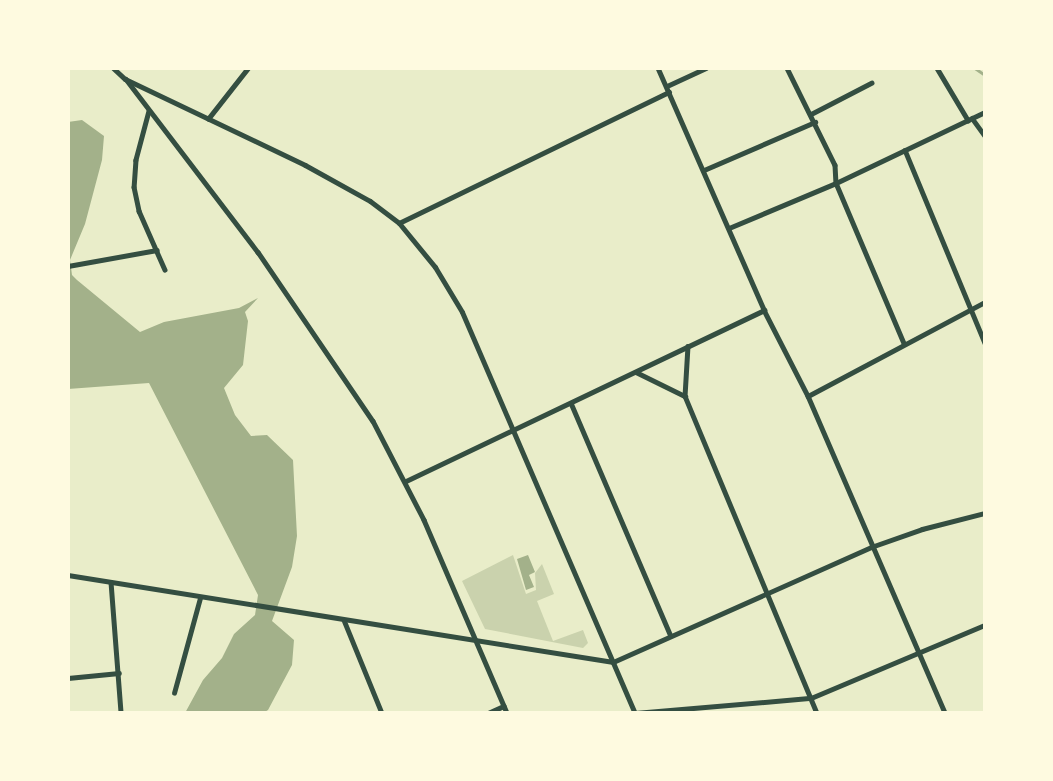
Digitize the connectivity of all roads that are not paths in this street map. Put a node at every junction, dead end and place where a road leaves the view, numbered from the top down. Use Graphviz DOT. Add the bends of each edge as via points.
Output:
graph roads {
  1 [pos="113,68"];
  2 [pos="248,68"];
  3 [pos="658,68"];
  4 [pos="706,68"];
  5 [pos="787,68"];
  6 [pos="937,68"];
  7 [pos="125,79"];
  8 [pos="871,83"];
  9 [pos="667,86"];
  10 [pos="669,92"];
  11 [pos="150,110"];
  12 [pos="985,112"];
  13 [pos="811,114"];
  14 [pos="970,119"];
  15 [pos="208,120"];
  16 [pos="815,122"];
  17 [pos="985,136"];
  18 [pos="905,150"];
  19 [pos="704,170"];
  20 [pos="836,183"];
  21 [pos="398,223"];
  22 [pos="729,228"];
  23 [pos="157,250"];
  24 [pos="71,265"];
  25 [pos="165,270"];
  26 [pos="985,302"];
  27 [pos="971,308"];
  28 [pos="764,310"];
  29 [pos="904,343"];
  30 [pos="985,343"];
  31 [pos="688,346"];
  32 [pos="635,371"];
  33 [pos="685,396"];
  34 [pos="808,396"];
  35 [pos="571,403"];
  36 [pos="511,430"];
  37 [pos="406,481"];
  38 [pos="984,512"];
  39 [pos="985,521"];
  40 [pos="871,547"];
  41 [pos="68,575"];
  42 [pos="111,582"];
  43 [pos="766,592"];
  44 [pos="200,598"];
  45 [pos="344,620"];
  46 [pos="985,625"];
  47 [pos="670,634"];
  48 [pos="479,643"];
  49 [pos="920,655"];
  50 [pos="613,662"];
  51 [pos="119,673"];
  52 [pos="68,678"];
  53 [pos="174,693"];
  54 [pos="811,698"];
  55 [pos="504,706"];
  56 [pos="121,713"];
  57 [pos="383,713"];
  58 [pos="488,713"];
  59 [pos="508,713"];
  60 [pos="635,713"];
  61 [pos="817,713"];
  62 [pos="945,713"];
  1 -- 7 [label="main road"];
  2 -- 15 [label="street"];
  3 -- 9 [label="street"];
  4 -- 9 [label="street"];
  5 -- 13 [label="street"];
  6 -- 14 [label="street"];
  7 -- 11 [label="street"];
  7 -- 15 [label="main road"];
  8 -- 13 [label="street"];
  9 -- 10 [label="street"];
  10 -- 19 [label="street"];
  10 -- 21 [label="street"];
  11 -- 23 [label="street" via="138,149 134,187 139,211"];
  11 -- 37 [label="street" via="336,364"];
  12 -- 14 [label="street"];
  13 -- 16 [label="street"];
  14 -- 17 [label="street"];
  14 -- 18 [label="street"];
  15 -- 21 [label="main road" via="343,186"];
  16 -- 19 [label="street"];
  16 -- 20 [label="street" via="835,165"];
  18 -- 20 [label="street"];
  18 -- 27 [label="street"];
  19 -- 22 [label="street"];
  20 -- 22 [label="street"];
  20 -- 29 [label="street"];
  21 -- 36 [label="main road" via="449,288"];
  22 -- 28 [label="street"];
  23 -- 24 [label="street"];
  23 -- 25 [label="street"];
  26 -- 27 [label="street"];
  27 -- 29 [label="street"];
  27 -- 30 [label="street"];
  28 -- 31 [label="street"];
  28 -- 34 [label="street"];
  29 -- 34 [label="street"];
  31 -- 32 [label="street"];
  31 -- 33 [label="street"];
  32 -- 33 [label="street"];
  32 -- 35 [label="street"];
  33 -- 43 [label="street"];
  34 -- 40 [label="street"];
  35 -- 36 [label="street"];
  35 -- 47 [label="street"];
  36 -- 37 [label="street"];
  36 -- 50 [label="main road"];
  37 -- 48 [label="street"];
  38 -- 39 [label="street"];
  38 -- 40 [label="main road"];
  40 -- 43 [label="main road"];
  40 -- 49 [label="street"];
  41 -- 42 [label="street"];
  42 -- 44 [label="street"];
  42 -- 51 [label="street"];
  43 -- 47 [label="main road"];
  43 -- 54 [label="street"];
  44 -- 45 [label="street"];
  44 -- 53 [label="street"];
  45 -- 48 [label="street"];
  45 -- 57 [label="street"];
  46 -- 49 [label="street"];
  47 -- 50 [label="main road"];
  48 -- 50 [label="street"];
  48 -- 55 [label="street"];
  49 -- 54 [label="street"];
  49 -- 62 [label="street"];
  50 -- 60 [label="main road"];
  51 -- 52 [label="street"];
  51 -- 56 [label="street"];
  54 -- 60 [label="street"];
  54 -- 61 [label="street"];
  55 -- 58 [label="street"];
  55 -- 59 [label="street"];
}
